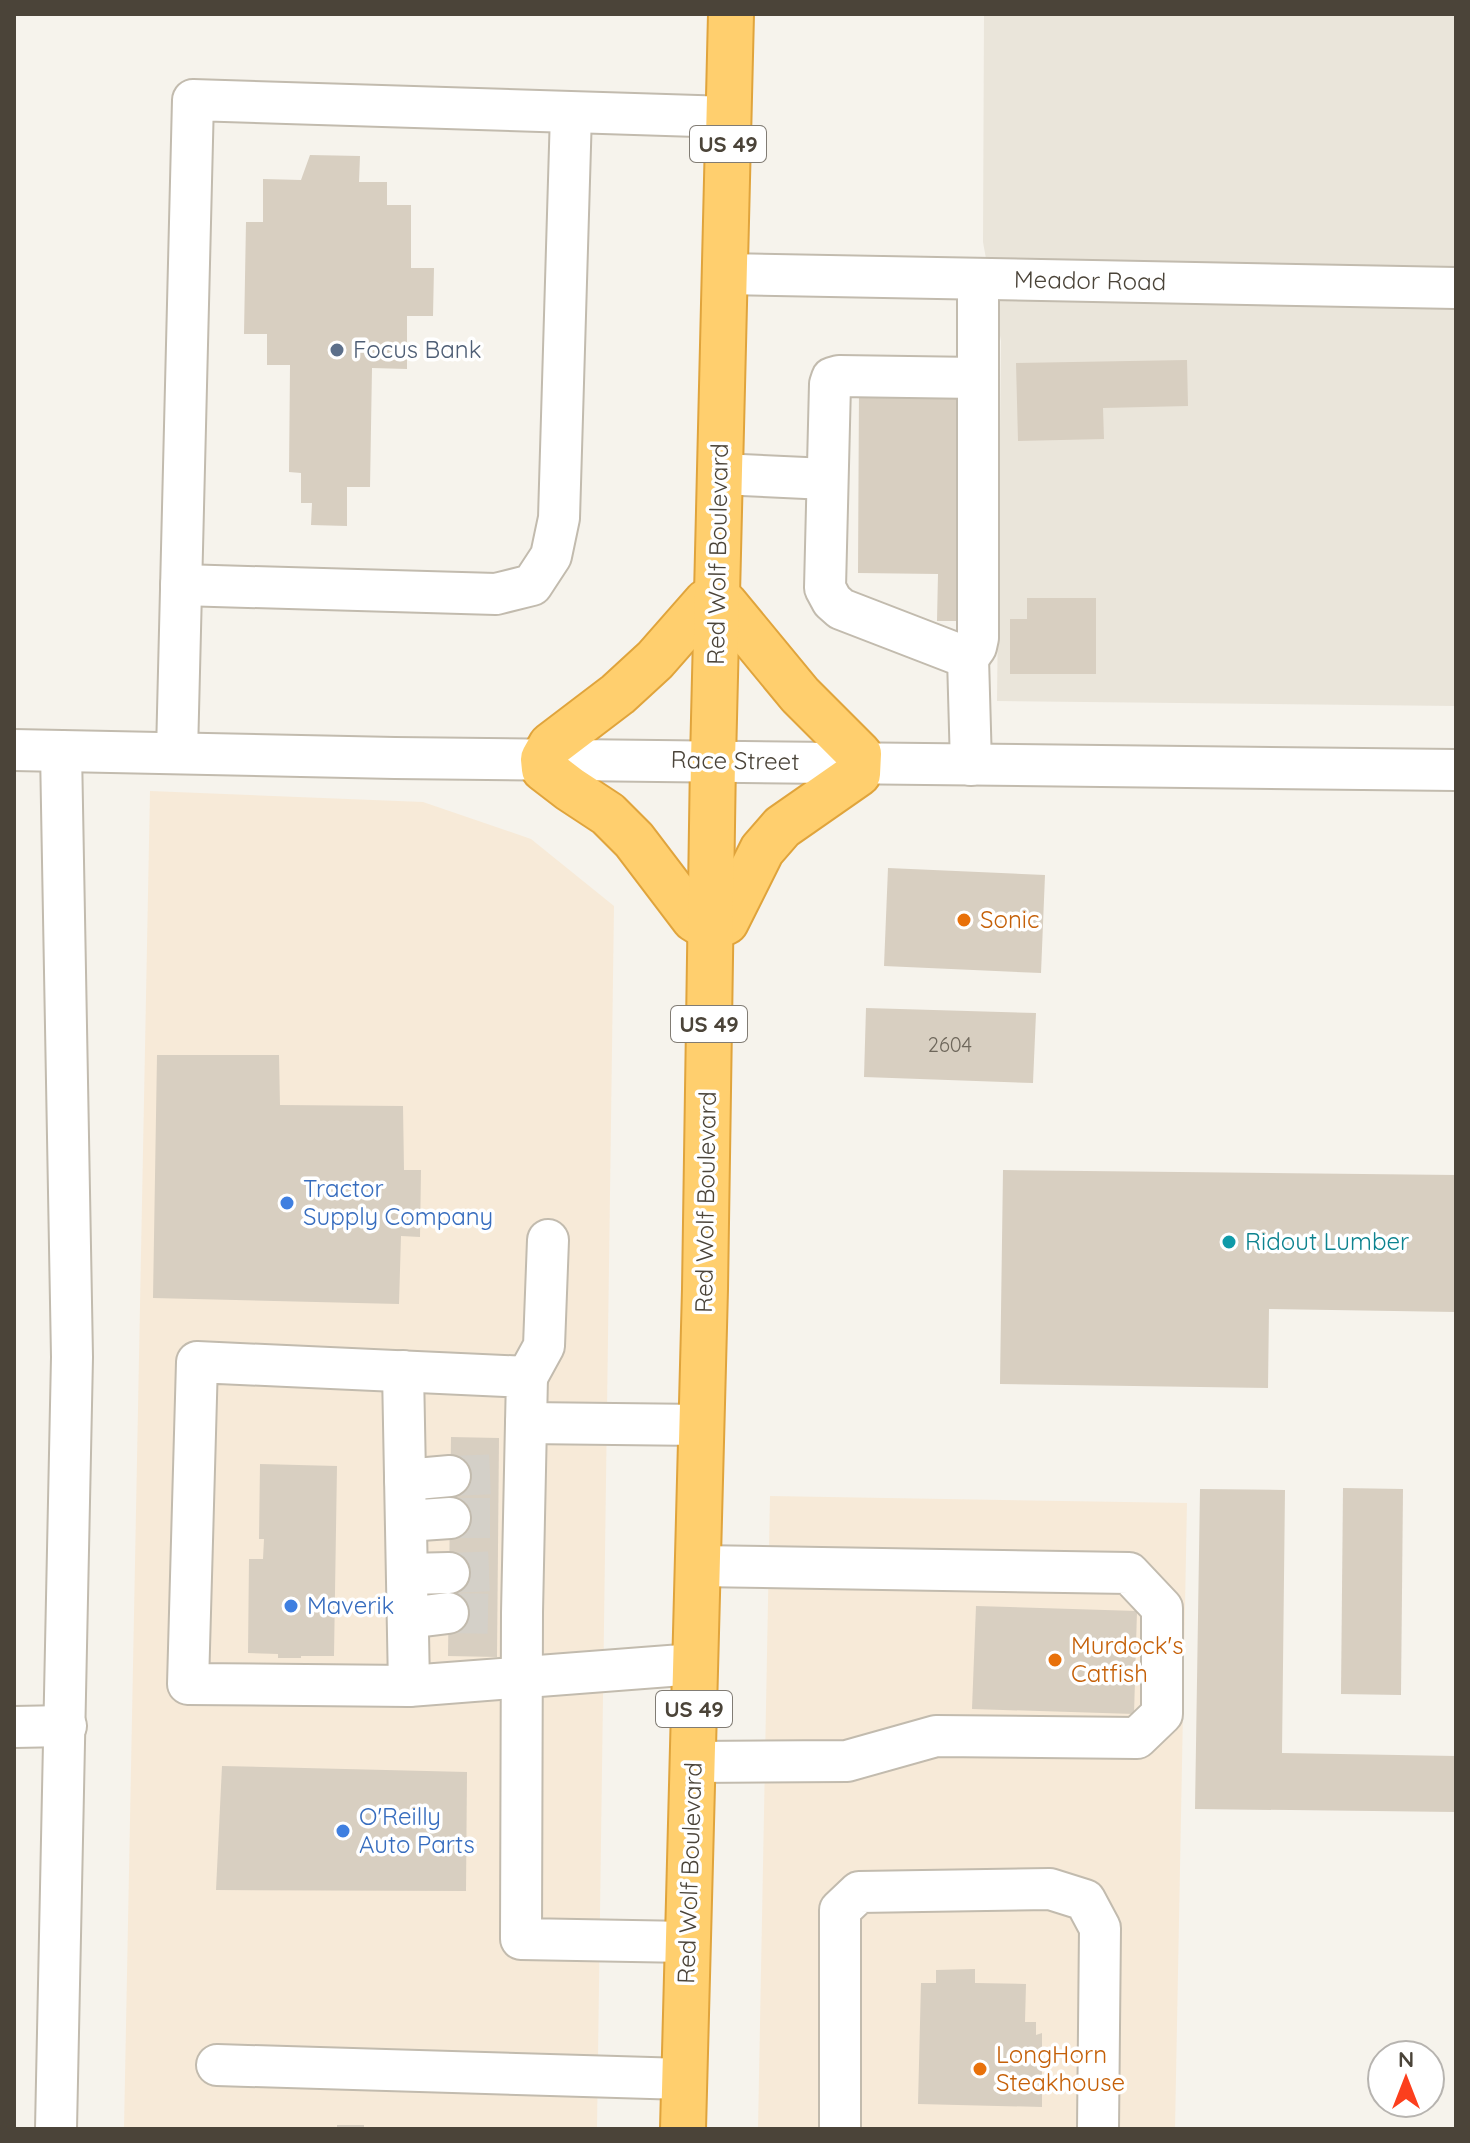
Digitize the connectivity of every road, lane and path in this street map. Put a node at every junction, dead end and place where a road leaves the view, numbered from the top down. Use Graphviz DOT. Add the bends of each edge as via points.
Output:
graph roads {
  1 [pos="731,14"];
  2 [pos="571,113"];
  3 [pos="729,117"];
  4 [pos="725,274"];
  5 [pos="978,279"];
  6 [pos="1456,288"];
  7 [pos="978,378"];
  8 [pos="720,474"];
  9 [pos="827,479"];
  10 [pos="181,585"];
  11 [pos="717,600"];
  12 [pos="968,658"];
  13 [pos="14,750"];
  14 [pos="61,751"];
  15 [pos="177,753"];
  16 [pos="543,759"];
  17 [pos="713,760"];
  18 [pos="860,763"];
  19 [pos="971,765"];
  20 [pos="1456,770"];
  21 [pos="710,929"];
  22 [pos="548,1240"];
  23 [pos="403,1371"];
  24 [pos="527,1377"];
  25 [pos="526,1423"];
  26 [pos="702,1425"];
  27 [pos="450,1476"];
  28 [pos="405,1480"];
  29 [pos="450,1518"];
  30 [pos="406,1521"];
  31 [pos="698,1566"];
  32 [pos="449,1573"];
  33 [pos="407,1574"];
  34 [pos="448,1613"];
  35 [pos="408,1618"];
  36 [pos="695,1664"];
  37 [pos="522,1679"];
  38 [pos="409,1686"];
  39 [pos="66,1726"];
  40 [pos="14,1727"];
  41 [pos="693,1762"];
  42 [pos="688,1942"];
  43 [pos="217,2065"];
  44 [pos="684,2079"];
  45 [pos="56,2129"];
  46 [pos="683,2129"];
  47 [pos="840,2129"];
  48 [pos="1098,2129"];
  1 -- 3 [label="highway, US 49"];
  2 -- 3 [label="street"];
  2 -- 10 [label="street" via="559,518 551,556 532,585 496,594"];
  2 -- 10 [label="street" via="193,100"];
  3 -- 4 [label="highway, US 49"];
  4 -- 5 [label="street, Meador Road"];
  4 -- 8 [label="highway, Red Wolf Boulevard / US 49"];
  5 -- 6 [label="street, Meador Road"];
  5 -- 7 [label="street"];
  7 -- 9 [label="street" via="832,378"];
  7 -- 12 [label="street" via="978,638"];
  8 -- 9 [label="street"];
  8 -- 11 [label="highway, Red Wolf Boulevard / US 49"];
  9 -- 12 [label="street" via="825,588 832,601"];
  10 -- 15 [label="street"];
  11 -- 16 [label="highway" via="706,602 655,660 551,745"];
  11 -- 17 [label="highway, Red Wolf Boulevard / US 49"];
  11 -- 18 [label="highway" via="859,754"];
  12 -- 19 [label="street"];
  13 -- 14 [label="street, Race Street"];
  14 -- 15 [label="street, Race Street"];
  14 -- 39 [label="street" via="72,1357"];
  15 -- 16 [label="street, Race Street"];
  16 -- 17 [label="street, Race Street"];
  16 -- 21 [label="highway" via="544,769 625,831 694,919"];
  17 -- 18 [label="street, Race Street"];
  17 -- 21 [label="highway, Red Wolf Boulevard / US 49"];
  18 -- 19 [label="street, Race Street"];
  18 -- 21 [label="highway" via="858,774 782,827 762,850 726,922"];
  19 -- 20 [label="street, Race Street"];
  21 -- 26 [label="highway, Red Wolf Boulevard / US 49"];
  22 -- 24 [label="street" via="544,1346"];
  23 -- 24 [label="street"];
  23 -- 28 [label="street"];
  23 -- 38 [label="street" via="197,1362 188,1684"];
  24 -- 25 [label="street"];
  25 -- 26 [label="street"];
  25 -- 37 [label="street" via="512,1475 510,1571 510,1614"];
  26 -- 31 [label="highway, Red Wolf Boulevard / US 49"];
  27 -- 28 [label="street"];
  28 -- 30 [label="street"];
  29 -- 30 [label="street"];
  30 -- 33 [label="street"];
  31 -- 36 [label="highway, Red Wolf Boulevard / US 49"];
  31 -- 41 [label="street" via="1129,1573 1162,1608 1162,1714 1137,1738 936,1736 847,1761"];
  32 -- 33 [label="street"];
  33 -- 35 [label="street"];
  34 -- 35 [label="street"];
  35 -- 38 [label="street"];
  36 -- 37 [label="street"];
  36 -- 41 [label="highway, Red Wolf Boulevard / US 49"];
  37 -- 38 [label="street"];
  37 -- 42 [label="street" via="521,1939"];
  39 -- 40 [label="street"];
  39 -- 45 [label="street"];
  41 -- 42 [label="highway, Red Wolf Boulevard / US 49"];
  42 -- 44 [label="highway, Red Wolf Boulevard / US 49"];
  43 -- 44 [label="street"];
  44 -- 46 [label="highway, Red Wolf Boulevard / US 49"];
  47 -- 48 [label="street" via="840,1910 859,1892 1050,1889 1085,1900 1100,1928"];
}
